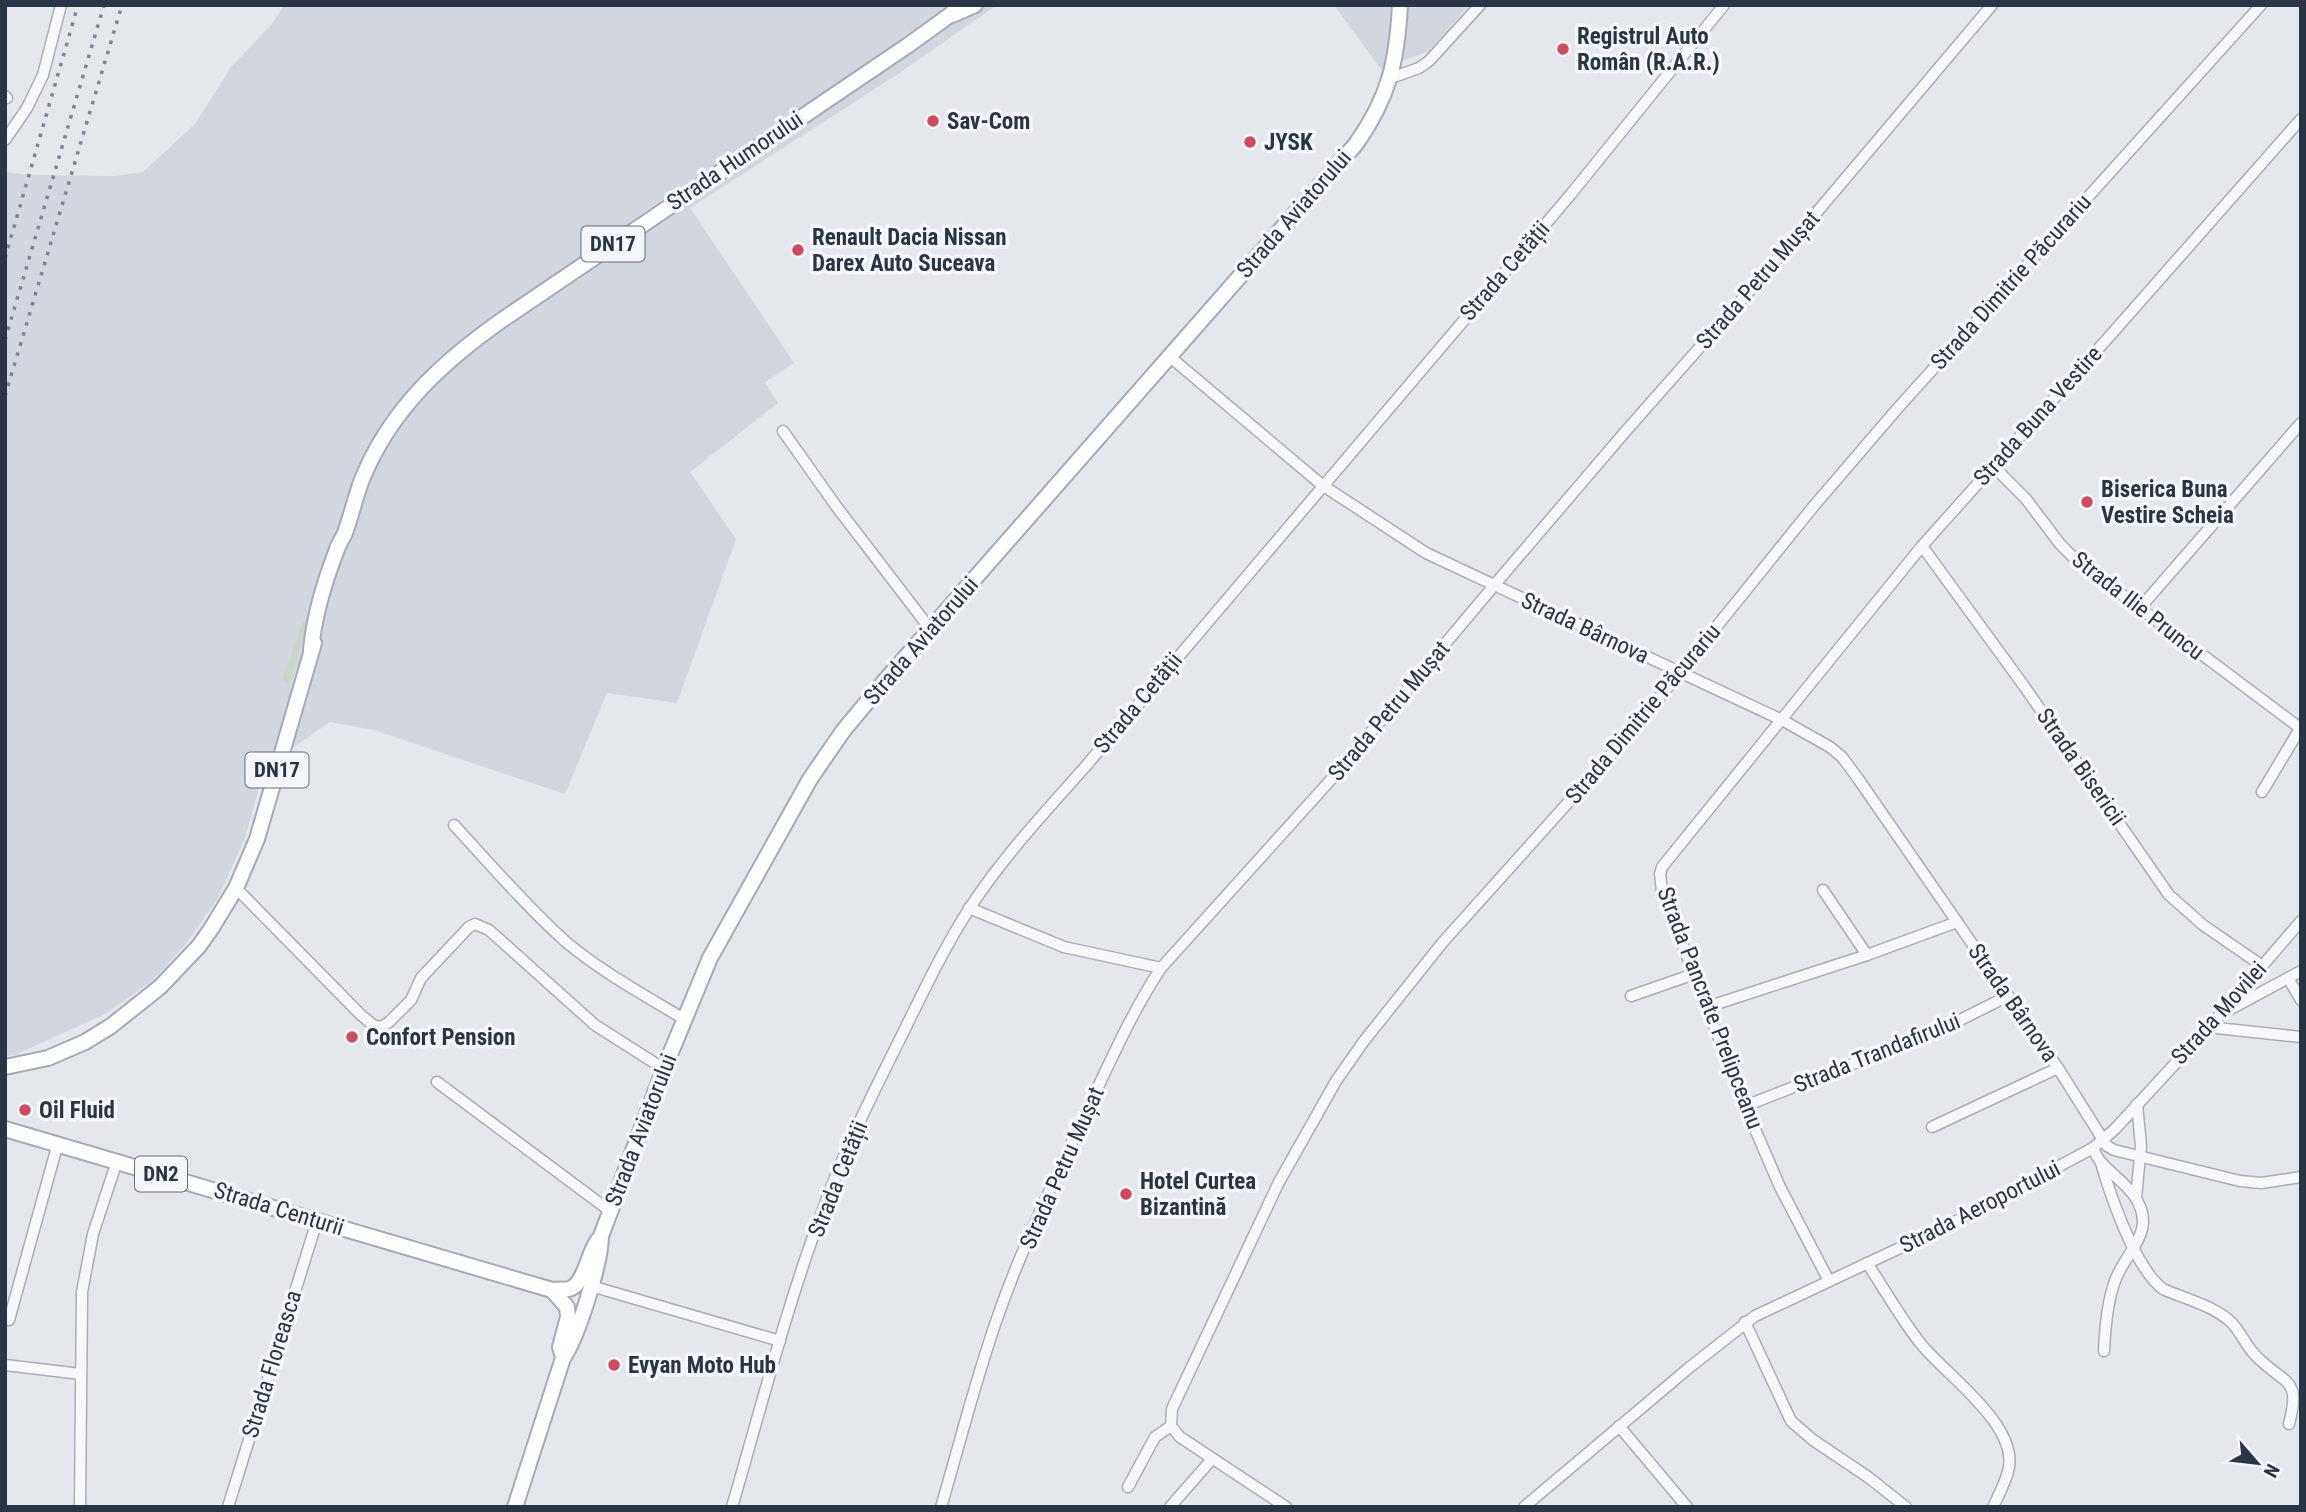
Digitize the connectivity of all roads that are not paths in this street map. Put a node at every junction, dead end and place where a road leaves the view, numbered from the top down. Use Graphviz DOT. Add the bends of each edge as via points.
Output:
graph roads {
  1 [pos="61,5"];
  2 [pos="975,5"];
  3 [pos="1400,5"];
  4 [pos="1480,5"];
  5 [pos="1724,5"];
  6 [pos="1992,5"];
  7 [pos="2261,5"];
  8 [pos="955,10"];
  9 [pos="1391,78"];
  10 [pos="2301,119"];
  11 [pos="5,140"];
  12 [pos="1169,356"];
  13 [pos="2301,423"];
  14 [pos="783,431"];
  15 [pos="1993,466"];
  16 [pos="1322,485"];
  17 [pos="1922,546"];
  18 [pos="1493,586"];
  19 [pos="2139,609"];
  20 [pos="931,630"];
  21 [pos="1680,672"];
  22 [pos="1782,720"];
  23 [pos="2300,727"];
  24 [pos="2262,792"];
  25 [pos="454,825"];
  26 [pos="236,888"];
  27 [pos="1823,890"];
  28 [pos="970,908"];
  29 [pos="2301,921"];
  30 [pos="1957,922"];
  31 [pos="1867,956"];
  32 [pos="2261,965"];
  33 [pos="1161,968"];
  34 [pos="2301,971"];
  35 [pos="1694,974"];
  36 [pos="2288,978"];
  37 [pos="1631,996"];
  38 [pos="2008,996"];
  39 [pos="2301,1000"];
  40 [pos="1707,1007"];
  41 [pos="2219,1016"];
  42 [pos="684,1019"];
  43 [pos="2207,1027"];
  44 [pos="2301,1037"];
  45 [pos="5,1067"];
  46 [pos="2058,1068"];
  47 [pos="664,1069"];
  48 [pos="437,1082"];
  49 [pos="2137,1104"];
  50 [pos="1745,1106"];
  51 [pos="1932,1127"];
  52 [pos="5,1129"];
  53 [pos="2102,1141"];
  54 [pos="58,1143"];
  55 [pos="2092,1148"];
  56 [pos="2141,1156"];
  57 [pos="117,1161"];
  58 [pos="2101,1163"];
  59 [pos="2301,1177"];
  60 [pos="2136,1198"];
  61 [pos="610,1211"];
  62 [pos="317,1221"];
  63 [pos="601,1236"];
  64 [pos="2135,1248"];
  65 [pos="1867,1264"];
  66 [pos="1829,1281"];
  67 [pos="591,1286"];
  68 [pos="552,1290"];
  69 [pos="9,1320"];
  70 [pos="1745,1322"];
  71 [pos="780,1341"];
  72 [pos="2104,1351"];
  73 [pos="563,1358"];
  74 [pos="5,1364"];
  75 [pos="81,1374"];
  76 [pos="2289,1424"];
  77 [pos="1171,1426"];
  78 [pos="1619,1426"];
  79 [pos="1212,1459"];
  80 [pos="1128,1487"];
  81 [pos="80,1507"];
  82 [pos="228,1507"];
  83 [pos="515,1507"];
  84 [pos="732,1507"];
  85 [pos="941,1507"];
  86 [pos="1170,1507"];
  87 [pos="1286,1507"];
  88 [pos="1524,1507"];
  89 [pos="1687,1507"];
  90 [pos="1906,1507"];
  91 [pos="1993,1507"];
  1 -- 11 [label="street" via="43,75"];
  2 -- 8 [label="main road, Strada Humorului / DN17"];
  3 -- 9 [label="main road, Strada Aviatorului"];
  4 -- 9 [label="street" via="1429,61"];
  5 -- 16 [label="street, Strada Cetății" via="1571,194"];
  6 -- 18 [label="street, Strada Petru Mușat"];
  7 -- 21 [label="street, Strada Dimitrie Păcurariu" via="1897,409"];
  8 -- 26 [label="main road, Strada Humorului / DN17" via="502,320 455,355 413,396 383,437 336,551 257,839"];
  9 -- 12 [label="main road, Strada Aviatorului" via="1356,144"];
  10 -- 15 [label="street, Strada Buna Vestire"];
  12 -- 16 [label="street, Strada Bârnova"];
  12 -- 20 [label="main road, Strada Aviatorului"];
  13 -- 19 [label="street"];
  14 -- 20 [label="street"];
  15 -- 17 [label="street, Strada Buna Vestire"];
  15 -- 19 [label="street, Strada Ilie Pruncu" via="2068,553"];
  16 -- 18 [label="street, Strada Bârnova" via="1426,554"];
  16 -- 28 [label="street, Strada Cetății" via="1012,849"];
  17 -- 22 [label="street, Strada Buna Vestire"];
  17 -- 32 [label="street, Strada Bisericii" via="2169,895"];
  18 -- 21 [label="street, Strada Bârnova"];
  18 -- 33 [label="street, Strada Petru Mușat" via="1336,774"];
  19 -- 23 [label="street, Strada Ilie Pruncu"];
  20 -- 42 [label="main road, Strada Aviatorului" via="850,723 810,779 710,958"];
  21 -- 22 [label="street, Strada Bârnova"];
  21 -- 77 [label="street, Strada Dimitrie Păcurariu" via="1443,943 1336,1081 1257,1227 1172,1409"];
  22 -- 30 [label="street, Strada Bârnova" via="1842,757"];
  22 -- 35 [label="street, Strada Pancrate Prelipceanu" via="1662,867 1662,891"];
  23 -- 24 [label="street, Strada Ilie Pruncu"];
  25 -- 42 [label="street" via="566,942"];
  26 -- 45 [label="main road, Strada Humorului / DN17" via="199,946 128,1012"];
  26 -- 47 [label="street" via="373,1025 388,1023 411,1000 421,978 475,924 489,930 595,1025"];
  27 -- 31 [label="street"];
  28 -- 33 [label="street" via="1064,947"];
  28 -- 71 [label="street, Strada Cetății" via="933,972 850,1143"];
  29 -- 32 [label="street, Strada Movilei"];
  30 -- 31 [label="street"];
  30 -- 38 [label="street, Strada Bârnova"];
  31 -- 40 [label="street"];
  32 -- 41 [label="street, Strada Movilei"];
  33 -- 85 [label="street, Strada Petru Mușat" via="1111,1059 1012,1279"];
  34 -- 36 [label="street"];
  35 -- 37 [label="street"];
  35 -- 40 [label="street, Strada Pancrate Prelipceanu"];
  36 -- 39 [label="street"];
  36 -- 41 [label="street"];
  38 -- 46 [label="street, Strada Bârnova"];
  38 -- 50 [label="street, Strada Trandafirului" via="1940,1030"];
  40 -- 50 [label="street, Strada Pancrate Prelipceanu"];
  41 -- 43 [label="street, Strada Movilei"];
  42 -- 47 [label="main road, Strada Aviatorului"];
  43 -- 44 [label="street"];
  43 -- 49 [label="street, Strada Movilei"];
  46 -- 51 [label="street"];
  46 -- 53 [label="street, Strada Bârnova"];
  47 -- 61 [label="main road, Strada Aviatorului"];
  48 -- 61 [label="street"];
  49 -- 53 [label="street, Strada Aeroportului"];
  49 -- 56 [label="street"];
  50 -- 66 [label="street, Strada Pancrate Prelipceanu"];
  52 -- 54 [label="main road, Strada Centurii / DN2"];
  53 -- 55 [label="street, Strada Aeroportului"];
  53 -- 56 [label="street" via="2114,1150"];
  54 -- 57 [label="main road, Strada Centurii / DN2"];
  54 -- 69 [label="street"];
  55 -- 58 [label="street"];
  55 -- 65 [label="street, Strada Aeroportului"];
  56 -- 59 [label="street" via="2240,1181"];
  56 -- 60 [label="street"];
  57 -- 62 [label="main road, Strada Centurii / DN2"];
  57 -- 75 [label="street" via="84,1276"];
  58 -- 60 [label="street"];
  58 -- 64 [label="street"];
  60 -- 64 [label="street" via="2142,1217"];
  61 -- 63 [label="main road, Strada Aviatorului"];
  62 -- 68 [label="main road, Strada Centurii / DN2"];
  62 -- 82 [label="street, Strada Floreasca"];
  63 -- 67 [label="main road, Strada Aviatorului"];
  63 -- 68 [label="main road" via="578,1283 567,1290"];
  64 -- 72 [label="street" via="2114,1283"];
  64 -- 76 [label="street" via="2155,1283 2231,1322 2259,1359 2286,1379 2294,1397"];
  65 -- 66 [label="street, Strada Aeroportului"];
  65 -- 91 [label="street" via="1919,1343 1980,1402 2006,1443 2009,1469"];
  66 -- 70 [label="street, Strada Aeroportului"];
  67 -- 71 [label="street"];
  67 -- 73 [label="main road, Strada Aviatorului"];
  68 -- 73 [label="main road" via="567,1307 560,1347"];
  70 -- 78 [label="street, Strada Aeroportului"];
  70 -- 90 [label="street" via="1791,1421"];
  71 -- 84 [label="street, Strada Cetății"];
  73 -- 83 [label="main road"];
  74 -- 75 [label="street"];
  75 -- 81 [label="street"];
  77 -- 79 [label="street"];
  77 -- 80 [label="street" via="1154,1437"];
  78 -- 88 [label="street, Strada Aeroportului"];
  78 -- 89 [label="street"];
  79 -- 86 [label="street"];
  79 -- 87 [label="street"];
}
